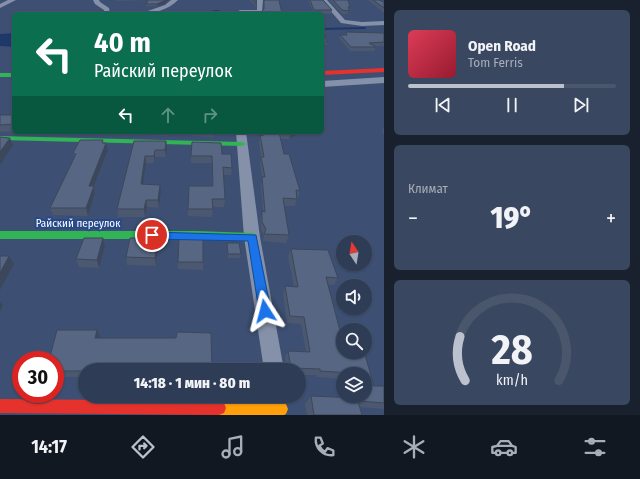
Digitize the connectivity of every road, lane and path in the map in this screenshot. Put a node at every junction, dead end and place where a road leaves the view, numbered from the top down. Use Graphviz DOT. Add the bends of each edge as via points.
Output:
graph roads {
  1 [pos="13,0"];
  2 [pos="96,0"];
  3 [pos="175,0"];
  4 [pos="260,0"];
  5 [pos="324,0"];
  6 [pos="0,6"];
  7 [pos="107,12"];
  8 [pos="148,12"];
  9 [pos="240,12"];
  10 [pos="384,23"];
  11 [pos="384,70"];
  12 [pos="324,72"];
  13 [pos="0,75"];
  14 [pos="12,75"];
  15 [pos="384,80"];
  16 [pos="324,84"];
  17 [pos="0,138"];
  18 [pos="242,138"];
  19 [pos="0,235"];
  20 [pos="252,237"];
  21 [pos="273,363"];
  22 [pos="0,406"];
  23 [pos="280,407"];
  1 -- 6 [label="street"];
  2 -- 7 [label="street" via="107,9"];
  3 -- 8 [label="street" via="167,6"];
  4 -- 9 [label="street" via="260,11"];
  5 -- 10 [label="street" via="343,22"];
  11 -- 12 [label="street"];
  13 -- 14 [label="street"];
  15 -- 16 [label="street"];
  17 -- 18 [label="street"];
  18 -- 20 [label="street"];
  19 -- 20 [label="street, Райский переулок"];
  20 -- 21 [label="street"];
  22 -- 23 [label="street"];
}
